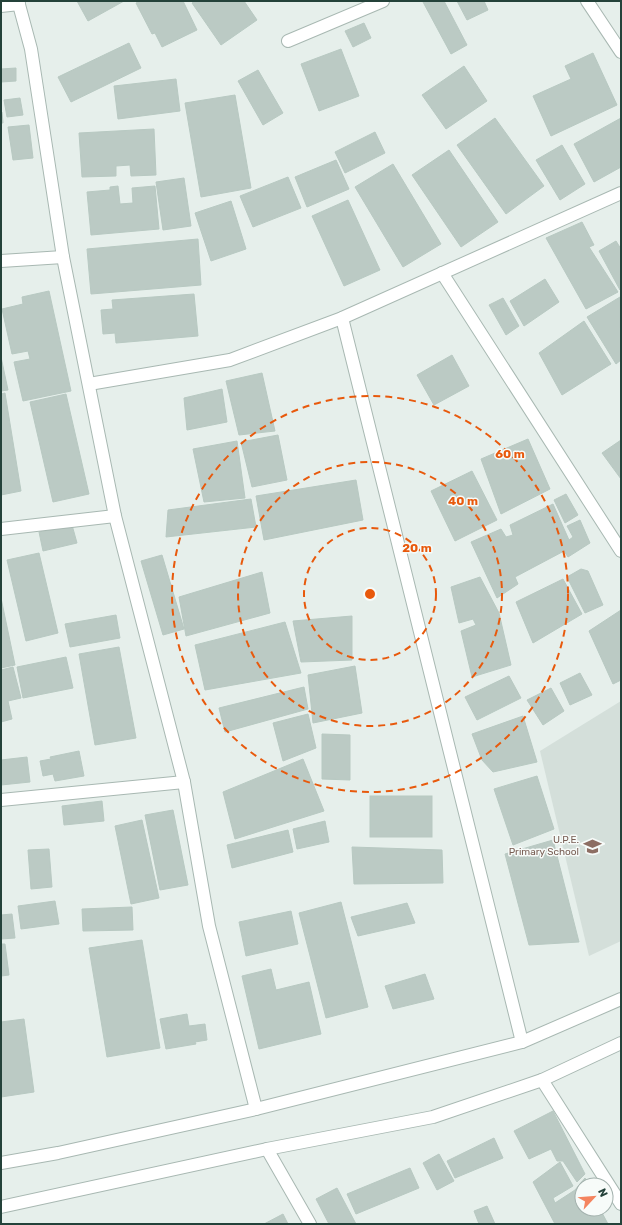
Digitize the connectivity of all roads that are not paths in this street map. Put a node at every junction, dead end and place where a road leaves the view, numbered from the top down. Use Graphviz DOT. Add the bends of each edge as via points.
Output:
graph roads {
  1 [pos="383,1"];
  2 [pos="587,1"];
  3 [pos="18,3"];
  4 [pos="1,6"];
  5 [pos="288,41"];
  6 [pos="621,52"];
  7 [pos="621,192"];
  8 [pos="63,257"];
  9 [pos="1,261"];
  10 [pos="442,273"];
  11 [pos="342,318"];
  12 [pos="89,384"];
  13 [pos="115,516"];
  14 [pos="1,529"];
  15 [pos="621,550"];
  16 [pos="184,782"];
  17 [pos="1,800"];
  18 [pos="621,999"];
  19 [pos="522,1042"];
  20 [pos="621,1044"];
  21 [pos="542,1080"];
  22 [pos="256,1108"];
  23 [pos="267,1149"];
  24 [pos="1,1163"];
  25 [pos="621,1204"];
  26 [pos="1,1207"];
  27 [pos="310,1224"];
  1 -- 5 [label="street"];
  2 -- 6 [label="street"];
  3 -- 4 [label="street"];
  3 -- 8 [label="street" via="31,49"];
  7 -- 10 [label="street"];
  8 -- 9 [label="street"];
  8 -- 12 [label="street"];
  10 -- 11 [label="street"];
  10 -- 15 [label="street"];
  11 -- 12 [label="street" via="230,360"];
  11 -- 19 [label="street"];
  12 -- 13 [label="street"];
  13 -- 14 [label="street"];
  13 -- 16 [label="street"];
  16 -- 17 [label="street"];
  16 -- 22 [label="street" via="209,926"];
  18 -- 19 [label="street"];
  19 -- 22 [label="street"];
  20 -- 21 [label="street"];
  21 -- 23 [label="street" via="433,1117"];
  21 -- 25 [label="street"];
  22 -- 24 [label="street" via="58,1153"];
  23 -- 26 [label="street"];
  23 -- 27 [label="street"];
}
